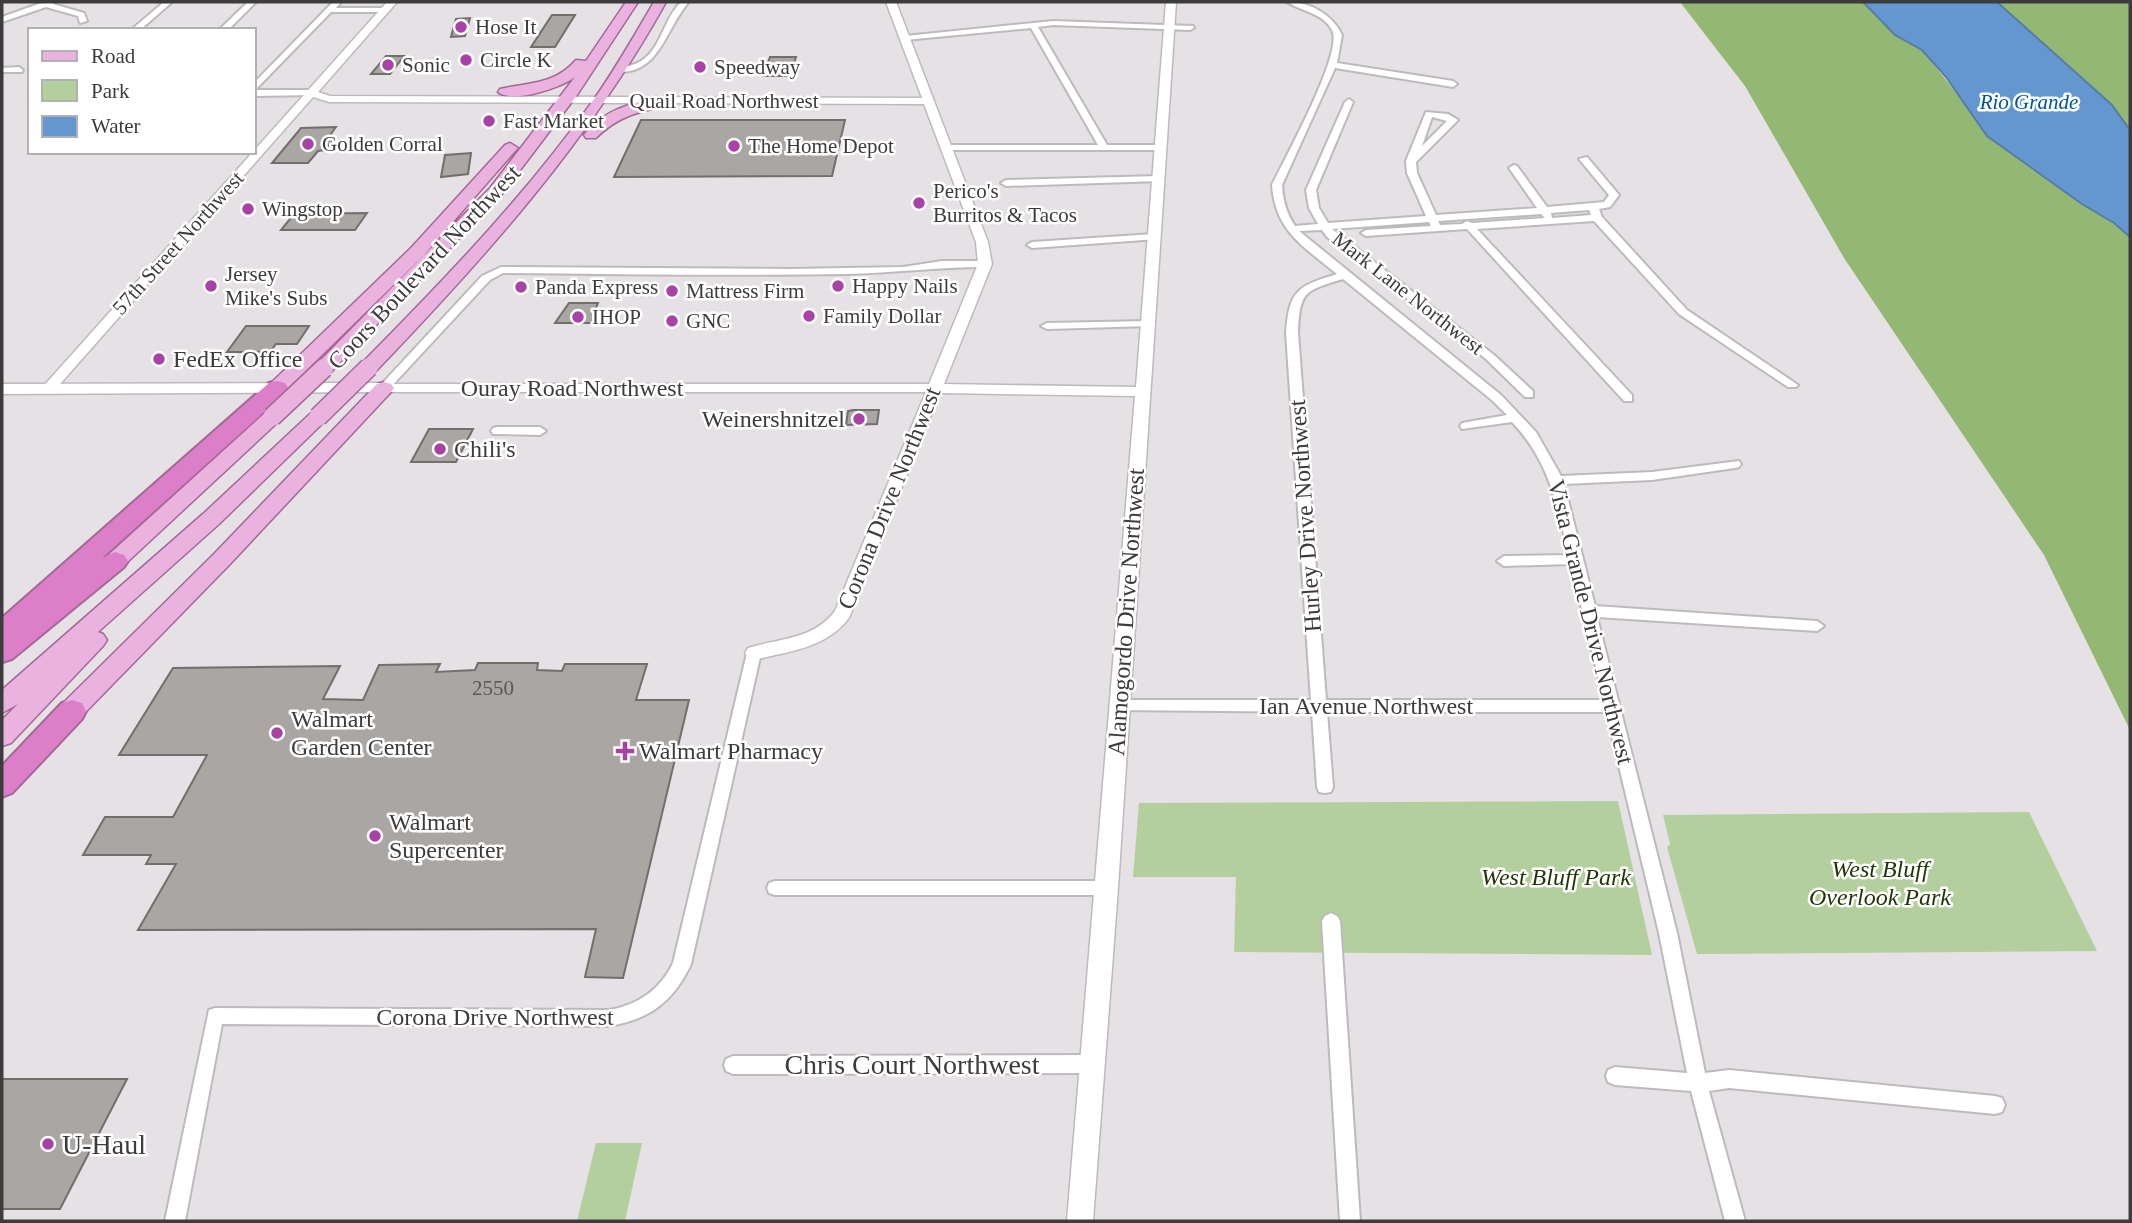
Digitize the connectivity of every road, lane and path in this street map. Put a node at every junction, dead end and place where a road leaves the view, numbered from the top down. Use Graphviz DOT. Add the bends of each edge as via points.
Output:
graph roads {
  1 [pos="168,2"];
  2 [pos="252,2"];
  3 [pos="337,2"];
  4 [pos="632,2"];
  5 [pos="660,2"];
  6 [pos="685,2"];
  7 [pos="891,2"];
  8 [pos="1171,2"];
  9 [pos="1291,2"];
  10 [pos="48,3"];
  11 [pos="388,6"];
  12 [pos="330,9"];
  13 [pos="2,20"];
  14 [pos="83,21"];
  15 [pos="1033,25"];
  16 [pos="1169,27"];
  17 [pos="137,28"];
  18 [pos="225,28"];
  19 [pos="1190,28"];
  20 [pos="607,36"];
  21 [pos="905,38"];
  22 [pos="1332,65"];
  23 [pos="2,70"];
  24 [pos="19,70"];
  25 [pos="622,70"];
  26 [pos="1453,84"];
  27 [pos="256,88"];
  28 [pos="256,90"];
  29 [pos="505,92"];
  30 [pos="312,93"];
  31 [pos="569,97"];
  32 [pos="605,97"];
  33 [pos="828,97"];
  34 [pos="927,97"];
  35 [pos="890,101"];
  36 [pos="662,102"];
  37 [pos="1349,102"];
  38 [pos="935,116"];
  39 [pos="553,118"];
  40 [pos="946,148"];
  41 [pos="1104,148"];
  42 [pos="1160,148"];
  43 [pos="1584,159"];
  44 [pos="1411,161"];
  45 [pos="1514,168"];
  46 [pos="1158,179"];
  47 [pos="1006,183"];
  48 [pos="535,188"];
  49 [pos="1545,211"];
  50 [pos="1595,213"];
  51 [pos="1459,217"];
  52 [pos="1431,219"];
  53 [pos="1552,221"];
  54 [pos="1470,227"];
  55 [pos="1437,229"];
  56 [pos="1328,230"];
  57 [pos="1294,233"];
  58 [pos="1154,237"];
  59 [pos="1032,245"];
  60 [pos="985,264"];
  61 [pos="1343,276"];
  62 [pos="1148,324"];
  63 [pos="1047,326"];
  64 [pos="1792,385"];
  65 [pos="277,388"];
  66 [pos="384,388"];
  67 [pos="933,388"];
  68 [pos="2,389"];
  69 [pos="48,389"];
  70 [pos="1142,392"];
  71 [pos="1529,394"];
  72 [pos="1628,398"];
  73 [pos="1517,416"];
  74 [pos="1466,426"];
  75 [pos="540,430"];
  76 [pos="497,431"];
  77 [pos="1735,464"];
  78 [pos="1557,480"];
  79 [pos="211,519"];
  80 [pos="1577,559"];
  81 [pos="115,561"];
  82 [pos="1504,561"];
  83 [pos="1590,611"];
  84 [pos="1817,625"];
  85 [pos="2,633"];
  86 [pos="2,652"];
  87 [pos="754,653"];
  88 [pos="2,663"];
  89 [pos="2,704"];
  90 [pos="1119,706"];
  91 [pos="1319,706"];
  92 [pos="1613,706"];
  93 [pos="72,711"];
  94 [pos="2,736"];
  95 [pos="2,774"];
  96 [pos="2,785"];
  97 [pos="1325,787"];
  98 [pos="775,888"];
  99 [pos="1107,888"];
  100 [pos="1331,921"];
  101 [pos="1091,1064"];
  102 [pos="733,1065"];
  103 [pos="1615,1076"];
  104 [pos="1698,1083"];
  105 [pos="1995,1105"];
  106 [pos="175,1221"];
  107 [pos="1080,1221"];
  108 [pos="1350,1221"];
  109 [pos="1735,1221"];
  1 -- 17 [label="street"];
  2 -- 18 [label="street"];
  3 -- 12 [label="street"];
  4 -- 20 [label="main road, Coors Boulevard Northwest"];
  5 -- 25 [label="main road, Coors Boulevard Northwest"];
  6 -- 25 [label="street" via="675,9 645,62"];
  7 -- 21 [label="street"];
  8 -- 16 [label="street, Alamogordo Drive Northwest"];
  9 -- 22 [label="street" via="1335,28 1338,47"];
  10 -- 13 [label="street"];
  10 -- 14 [label="street" via="81,15"];
  11 -- 12 [label="street"];
  11 -- 30 [label="street, 57th Street Northwest"];
  12 -- 27 [label="street"];
  15 -- 16 [label="street"];
  15 -- 21 [label="street"];
  15 -- 41 [label="street"];
  16 -- 19 [label="street"];
  16 -- 42 [label="street, Alamogordo Drive Northwest"];
  20 -- 29 [label="main road" via="564,81"];
  20 -- 31 [label="main road, Coors Boulevard Northwest"];
  21 -- 34 [label="street"];
  22 -- 26 [label="street"];
  22 -- 57 [label="street" via="1278,185 1280,209"];
  23 -- 24 [label="street"];
  25 -- 32 [label="main road, Coors Boulevard Northwest"];
  28 -- 30 [label="street, Quail Road Northwest"];
  29 -- 30 [label="street, Quail Road Northwest"];
  29 -- 31 [label="street, Quail Road Northwest"];
  30 -- 31 [label="street, Quail Road Northwest" via="329,99"];
  30 -- 69 [label="street, 57th Street Northwest"];
  31 -- 32 [label="street, Quail Road Northwest"];
  31 -- 39 [label="main road, Coors Boulevard Northwest"];
  32 -- 33 [label="street, Quail Road Northwest"];
  32 -- 36 [label="street, Quail Road Northwest"];
  32 -- 48 [label="main road, Coors Boulevard Northwest"];
  33 -- 34 [label="street, Quail Road Northwest"];
  33 -- 35 [label="street, Quail Road Northwest"];
  33 -- 36 [label="street, Quail Road Northwest"];
  34 -- 35 [label="street, Quail Road Northwest"];
  34 -- 38 [label="street"];
  35 -- 38 [label="street"];
  36 -- 48 [label="main road" via="634,106 609,117"];
  37 -- 56 [label="street, Mark Lane Northwest" via="1311,190 1310,200"];
  38 -- 40 [label="street"];
  39 -- 65 [label="main road" via="514,144 417,253"];
  39 -- 81 [label="main road, Coors Boulevard Northwest, bridge" via="496,191 324,368"];
  40 -- 41 [label="street"];
  40 -- 60 [label="street" via="982,242"];
  41 -- 42 [label="street"];
  42 -- 46 [label="street, Alamogordo Drive Northwest"];
  43 -- 50 [label="street" via="1614,194"];
  44 -- 44 [label="street" via="1429,114 1453,120"];
  44 -- 52 [label="street" via="1413,180"];
  45 -- 49 [label="street"];
  46 -- 47 [label="street"];
  46 -- 58 [label="street, Alamogordo Drive Northwest"];
  48 -- 79 [label="main road, Coors Boulevard Northwest, bridge" via="369,367"];
  49 -- 50 [label="street"];
  49 -- 51 [label="street"];
  49 -- 53 [label="street"];
  50 -- 53 [label="street"];
  50 -- 64 [label="street" via="1683,312"];
  51 -- 52 [label="street"];
  51 -- 54 [label="street"];
  52 -- 55 [label="street"];
  52 -- 56 [label="street"];
  53 -- 54 [label="street"];
  54 -- 55 [label="street"];
  54 -- 72 [label="street"];
  55 -- 56 [label="street"];
  56 -- 57 [label="street"];
  56 -- 71 [label="street, Mark Lane Northwest" via="1490,357"];
  57 -- 61 [label="street, Vista Grande Drive Northwest"];
  58 -- 59 [label="street"];
  58 -- 62 [label="street, Alamogordo Drive Northwest"];
  60 -- 66 [label="street" via="884,270 520,268 493,274"];
  60 -- 67 [label="street, Corona Drive Northwest"];
  61 -- 73 [label="street, Vista Grande Drive Northwest"];
  61 -- 91 [label="street, Hurley Drive Northwest" via="1308,288 1294,301 1293,346"];
  62 -- 63 [label="street"];
  62 -- 70 [label="street, Alamogordo Drive Northwest"];
  65 -- 66 [label="main road, Ouray Road Northwest"];
  65 -- 69 [label="main road, Ouray Road Northwest"];
  65 -- 85 [label="highway"];
  66 -- 67 [label="street, Ouray Road Northwest"];
  66 -- 93 [label="main road"];
  67 -- 70 [label="street, Ouray Road Northwest"];
  67 -- 87 [label="street, Corona Drive Northwest" via="839,621 808,642"];
  68 -- 69 [label="main road, Ouray Road Northwest"];
  70 -- 90 [label="street, Alamogordo Drive Northwest"];
  73 -- 74 [label="street"];
  73 -- 78 [label="street, Vista Grande Drive Northwest"];
  75 -- 76 [label="street"];
  77 -- 78 [label="street" via="1652,476"];
  78 -- 80 [label="street, Vista Grande Drive Northwest"];
  79 -- 89 [label="main road, Coors Boulevard Northwest"];
  79 -- 94 [label="main road"];
  80 -- 82 [label="street"];
  80 -- 83 [label="street, Vista Grande Drive Northwest"];
  81 -- 86 [label="highway"];
  81 -- 88 [label="main road, Coors Boulevard Northwest"];
  83 -- 84 [label="street"];
  83 -- 92 [label="street, Vista Grande Drive Northwest"];
  87 -- 106 [label="street, Corona Drive Northwest" via="682,964 668,989 648,1006 609,1018 215,1016"];
  90 -- 91 [label="street, Ian Avenue Northwest"];
  90 -- 99 [label="street, Alamogordo Drive Northwest"];
  91 -- 92 [label="street, Ian Avenue Northwest"];
  91 -- 97 [label="street, Hurley Drive Northwest"];
  92 -- 104 [label="street, Vista Grande Drive Northwest" via="1668,933"];
  93 -- 95 [label="main road"];
  93 -- 96 [label="highway"];
  98 -- 99 [label="street"];
  99 -- 101 [label="street, Alamogordo Drive Northwest"];
  100 -- 108 [label="street"];
  101 -- 102 [label="street, Chris Court Northwest"];
  101 -- 107 [label="street, Alamogordo Drive Northwest"];
  103 -- 104 [label="street"];
  104 -- 105 [label="street" via="1729,1079"];
  104 -- 109 [label="street, Vista Grande Drive Northwest"];
}
